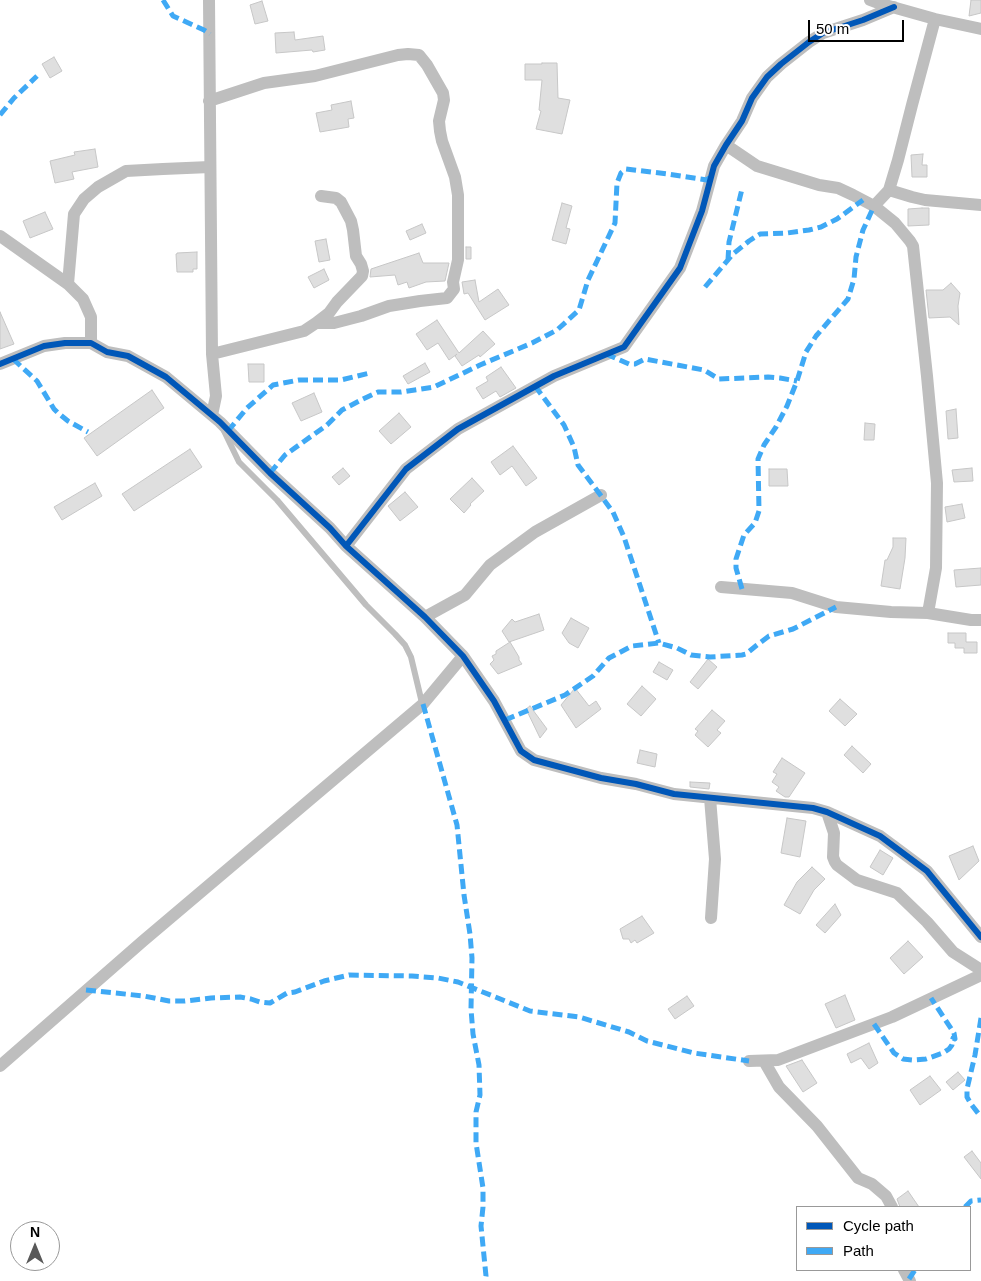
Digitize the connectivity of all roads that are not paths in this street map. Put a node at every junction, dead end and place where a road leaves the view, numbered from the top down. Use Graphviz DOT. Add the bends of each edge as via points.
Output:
graph roads {
  1 [pos="209,0"];
  2 [pos="870,0"];
  3 [pos="894,7"];
  4 [pos="935,20"];
  5 [pos="981,29"];
  6 [pos="209,101"];
  7 [pos="726,145"];
  8 [pos="210,167"];
  9 [pos="889,190"];
  10 [pos="321,196"];
  11 [pos="981,205"];
  12 [pos="874,206"];
  13 [pos="0,236"];
  14 [pos="68,284"];
  15 [pos="316,323"];
  16 [pos="91,343"];
  17 [pos="212,354"];
  18 [pos="0,364"];
  19 [pos="216,418"];
  20 [pos="601,495"];
  21 [pos="346,546"];
  22 [pos="721,587"];
  23 [pos="928,613"];
  24 [pos="425,618"];
  25 [pos="981,620"];
  26 [pos="463,656"];
  27 [pos="423,704"];
  28 [pos="710,798"];
  29 [pos="826,812"];
  30 [pos="711,918"];
  31 [pos="981,936"];
  32 [pos="981,970"];
  33 [pos="981,975"];
  34 [pos="750,1061"];
  35 [pos="764,1061"];
  36 [pos="0,1066"];
  37 [pos="891,1206"];
  1 -- 6 [label="street"];
  2 -- 3 [label="street"];
  3 -- 4 [label="street"];
  3 -- 7 [label="street" via="823,33 781,64 752,98"];
  4 -- 5 [label="street"];
  4 -- 9 [label="street"];
  6 -- 8 [label="street"];
  6 -- 15 [label="street" via="264,83 314,76 408,54 419,55 443,93 440,131 458,195 458,260 454,289 448,298 390,306 334,323"];
  7 -- 12 [label="street" via="757,166 838,188"];
  7 -- 21 [label="street" via="714,166 702,211 680,268 624,347 554,376 458,429 406,469"];
  8 -- 14 [label="street" via="126,172 98,187 74,214"];
  8 -- 17 [label="street"];
  9 -- 11 [label="street" via="925,200"];
  9 -- 12 [label="street"];
  10 -- 15 [label="street" via="341,202 353,230 356,256 363,271 329,314"];
  12 -- 23 [label="street" via="895,223 910,241 914,253 937,483 936,568"];
  13 -- 14 [label="street"];
  14 -- 16 [label="street" via="82,299 91,317"];
  15 -- 17 [label="street" via="304,331"];
  16 -- 18 [label="street" via="44,346"];
  16 -- 19 [label="street" via="107,352 128,356 166,378"];
  17 -- 19 [label="street"];
  19 -- 21 [label="street"];
  19 -- 27 [label="lane" via="238,462 277,500 366,605 405,645"];
  20 -- 24 [label="street" via="535,532 490,565 465,595"];
  21 -- 24 [label="street"];
  22 -- 23 [label="street" via="792,593 836,607"];
  23 -- 25 [label="street"];
  24 -- 26 [label="street"];
  26 -- 27 [label="street"];
  26 -- 28 [label="street" via="494,701 521,751 534,760 674,794"];
  27 -- 36 [label="street" via="136,946"];
  28 -- 29 [label="street"];
  28 -- 30 [label="street" via="715,859"];
  29 -- 31 [label="street" via="880,836 927,871"];
  29 -- 32 [label="street" via="834,833 833,857 837,865 857,880 897,893 953,952"];
  33 -- 35 [label="street" via="892,1017 778,1060"];
  34 -- 35 [label="street"];
  35 -- 37 [label="street" via="779,1087 817,1126 858,1178 872,1184 886,1196"];
}
